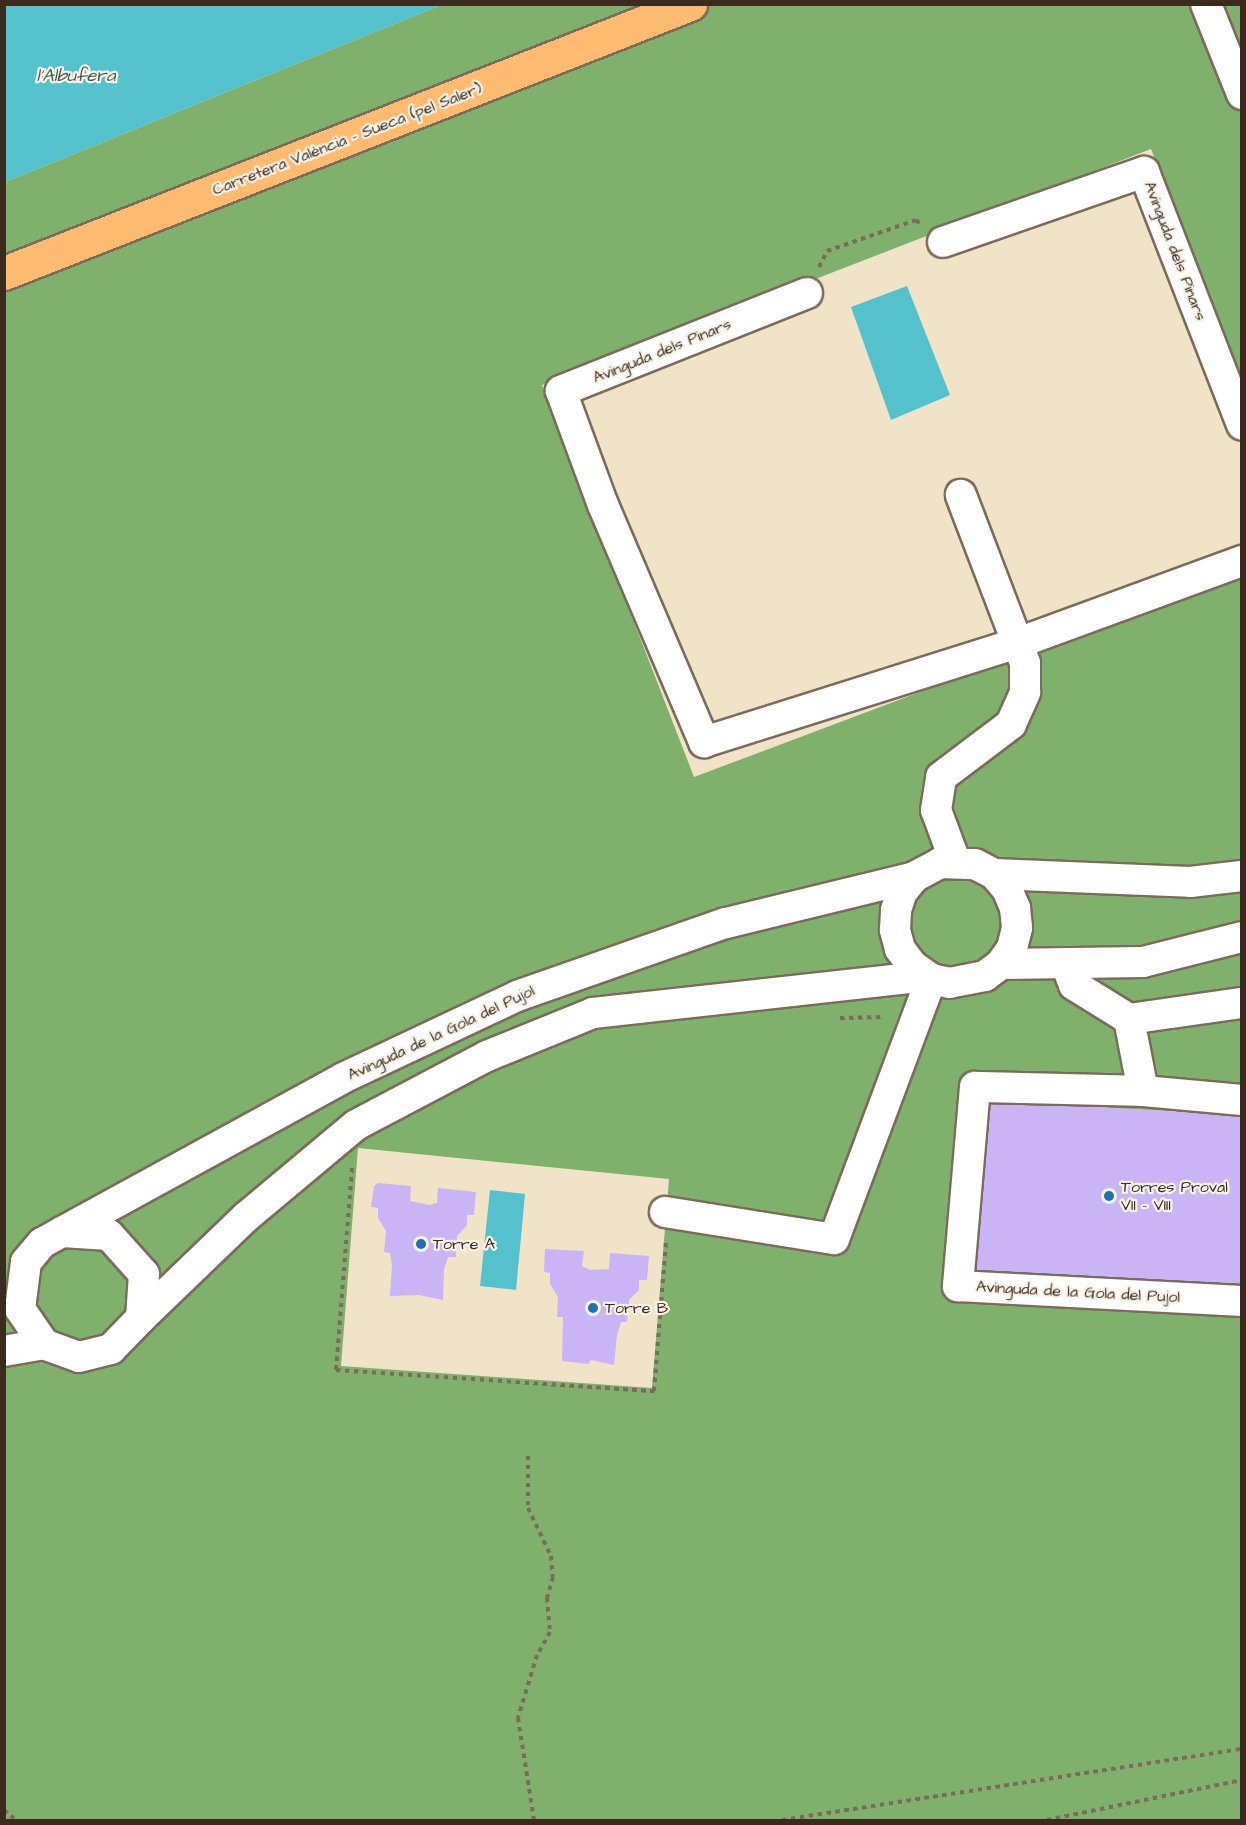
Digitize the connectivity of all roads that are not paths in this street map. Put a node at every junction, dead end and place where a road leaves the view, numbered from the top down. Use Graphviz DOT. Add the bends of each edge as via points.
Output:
graph roads {
  1 [pos="690,4"];
  2 [pos="1206,4"];
  3 [pos="1242,94"];
  4 [pos="942,243"];
  5 [pos="4,273"];
  6 [pos="807,293"];
  7 [pos="1242,425"];
  8 [pos="961,495"];
  9 [pos="1242,561"];
  10 [pos="1017,643"];
  11 [pos="955,861"];
  12 [pos="994,874"];
  13 [pos="1242,876"];
  14 [pos="914,877"];
  15 [pos="1242,937"];
  16 [pos="1000,964"];
  17 [pos="1066,964"];
  18 [pos="929,977"];
  19 [pos="1242,1003"];
  20 [pos="1129,1019"];
  21 [pos="1143,1091"];
  22 [pos="1242,1100"];
  23 [pos="666,1226"];
  24 [pos="62,1232"];
  25 [pos="26,1262"];
  26 [pos="4,1285"];
  27 [pos="1242,1301"];
  28 [pos="141,1318"];
  29 [pos="44,1344"];
  30 [pos="4,1351"];
  1 -- 5 [label="main road, Carretera València - Sueca (pel Saler)"];
  2 -- 3 [label="street"];
  4 -- 7 [label="street, Avinguda dels Pinars" via="1144,172"];
  6 -- 10 [label="street, Avinguda dels Pinars" via="561,391 603,505 704,742"];
  8 -- 10 [label="street"];
  9 -- 10 [label="street, Avinguda dels Pinars"];
  10 -- 11 [label="street" via="1025,663 1026,692 1011,724 941,777 936,810"];
  11 -- 12 [label="street" via="975,864"];
  11 -- 14 [label="street" via="926,868"];
  12 -- 13 [label="street" via="1190,882"];
  12 -- 16 [label="street" via="1007,889 1015,908 1017,928 1012,948"];
  14 -- 18 [label="street" via="902,892 895,930 900,949"];
  14 -- 24 [label="street, Avinguda de la Gola del Pujol" via="726,923 517,996 342,1078"];
  15 -- 17 [label="street" via="1143,962"];
  16 -- 17 [label="street"];
  16 -- 18 [label="street" via="968,982"];
  17 -- 20 [label="street" via="1074,985"];
  18 -- 23 [label="street" via="834,1239"];
  18 -- 28 [label="street" via="593,1013 487,1056 356,1125 246,1216"];
  19 -- 20 [label="street"];
  20 -- 21 [label="street"];
  21 -- 22 [label="street, Avinguda de la Gola del Pujol"];
  21 -- 27 [label="street, Avinguda de la Gola del Pujol" via="975,1087 958,1286"];
  24 -- 25 [label="street" via="42,1243"];
  24 -- 28 [label="street" via="109,1234 144,1274"];
  25 -- 26 [label="street"];
  25 -- 29 [label="street" via="21,1309"];
  28 -- 29 [label="street" via="111,1349 79,1356"];
  29 -- 30 [label="street"];
}
